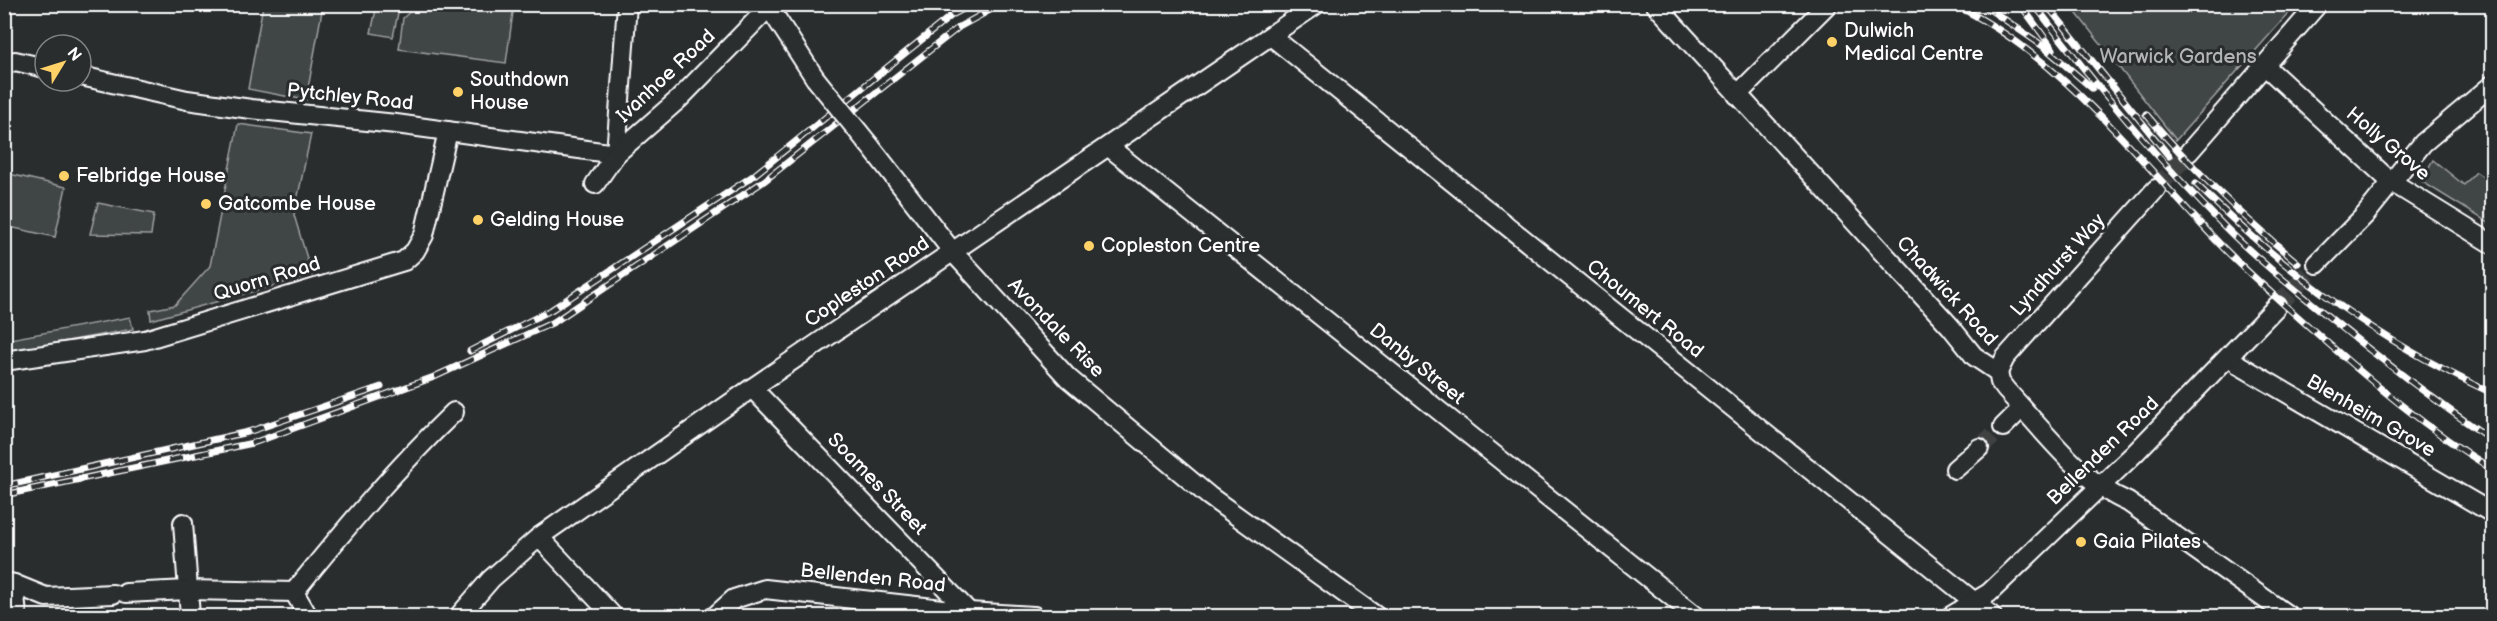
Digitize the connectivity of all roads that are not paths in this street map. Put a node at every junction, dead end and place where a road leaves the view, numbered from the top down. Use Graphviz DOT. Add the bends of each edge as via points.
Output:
graph roads {
  1 [pos="627,4"];
  2 [pos="1317,4"];
  3 [pos="1655,4"];
  4 [pos="1828,4"];
  5 [pos="2318,4"];
  6 [pos="771,6"];
  7 [pos="1270,36"];
  8 [pos="10,63"];
  9 [pos="2264,64"];
  10 [pos="33,66"];
  11 [pos="93,79"];
  12 [pos="2493,85"];
  13 [pos="1737,95"];
  14 [pos="448,131"];
  15 [pos="1109,147"];
  16 [pos="2189,152"];
  17 [pos="616,154"];
  18 [pos="2390,181"];
  19 [pos="595,184"];
  20 [pos="2156,189"];
  21 [pos="2493,244"];
  22 [pos="952,251"];
  23 [pos="2317,264"];
  24 [pos="2277,306"];
  25 [pos="2230,356"];
  26 [pos="4,361"];
  27 [pos="1998,372"];
  28 [pos="752,388"];
  29 [pos="2022,408"];
  30 [pos="454,412"];
  31 [pos="2003,427"];
  32 [pos="1979,448"];
  33 [pos="1955,469"];
  34 [pos="2099,486"];
  35 [pos="2493,513"];
  36 [pos="183,523"];
  37 [pos="539,537"];
  38 [pos="9,582"];
  39 [pos="188,590"];
  40 [pos="294,592"];
  41 [pos="1974,604"];
  42 [pos="969,612"];
  43 [pos="601,613"];
  44 [pos="16,616"];
  45 [pos="190,616"];
  46 [pos="308,616"];
  47 [pos="459,616"];
  48 [pos="715,616"];
  49 [pos="1034,616"];
  50 [pos="1376,616"];
  51 [pos="1696,616"];
  52 [pos="1951,616"];
  53 [pos="1992,616"];
  54 [pos="2289,616"];
  1 -- 17 [label="street"];
  2 -- 7 [label="street, Copleston Road"];
  3 -- 13 [label="street, Chadwick Road"];
  4 -- 13 [label="street"];
  5 -- 9 [label="street"];
  6 -- 17 [label="street, Ivanhoe Road" via="679,99"];
  6 -- 22 [label="street, Avondale Rise, bridge" via="815,78"];
  7 -- 15 [label="street, Copleston Road"];
  7 -- 41 [label="street, Choumert Road"];
  8 -- 10 [label="street"];
  9 -- 16 [label="street"];
  9 -- 18 [label="street, Holly Grove"];
  11 -- 14 [label="street, Pytchley Road" via="187,100"];
  12 -- 18 [label="street" via="2423,142 2402,172"];
  13 -- 27 [label="street, Chadwick Road" via="1974,356"];
  14 -- 17 [label="street, Pytchley Road"];
  14 -- 26 [label="street, Quorn Road" via="424,235 404,261 144,340"];
  15 -- 22 [label="street, Copleston Road"];
  15 -- 51 [label="street, Danby Street"];
  17 -- 19 [label="street, Ivanhoe Road"];
  18 -- 21 [label="street, Holly Grove"];
  18 -- 23 [label="street" via="2366,214"];
  20 -- 27 [label="street, Lyndhurst Way" via="2005,358"];
  22 -- 28 [label="street, Copleston Road"];
  22 -- 50 [label="street, Avondale Rise" via="1068,378 1209,496"];
  24 -- 25 [label="street, Bellenden Road"];
  25 -- 34 [label="street, Bellenden Road"];
  25 -- 35 [label="street, Blenheim Grove"];
  27 -- 29 [label="street, Chadwick Road" via="2000,382"];
  28 -- 37 [label="street, Copleston Road"];
  28 -- 42 [label="street, Soames Street"];
  29 -- 31 [label="street"];
  29 -- 34 [label="street, Chadwick Road"];
  30 -- 40 [label="street" via="412,452"];
  32 -- 33 [label="street"];
  34 -- 41 [label="street, Bellenden Road"];
  34 -- 54 [label="street, Chadwick Road" via="2128,502"];
  36 -- 39 [label="street"];
  37 -- 43 [label="street"];
  37 -- 47 [label="street, Copleston Road" via="491,579"];
  38 -- 39 [label="street" via="45,597"];
  38 -- 44 [label="street"];
  39 -- 40 [label="street"];
  39 -- 45 [label="street"];
  40 -- 46 [label="street"];
  41 -- 52 [label="street, Bellenden Road"];
  41 -- 53 [label="street, Choumert Road"];
  42 -- 48 [label="street, Bellenden Road" via="765,589 734,599"];
  42 -- 49 [label="street, Bellenden Road"];
}
